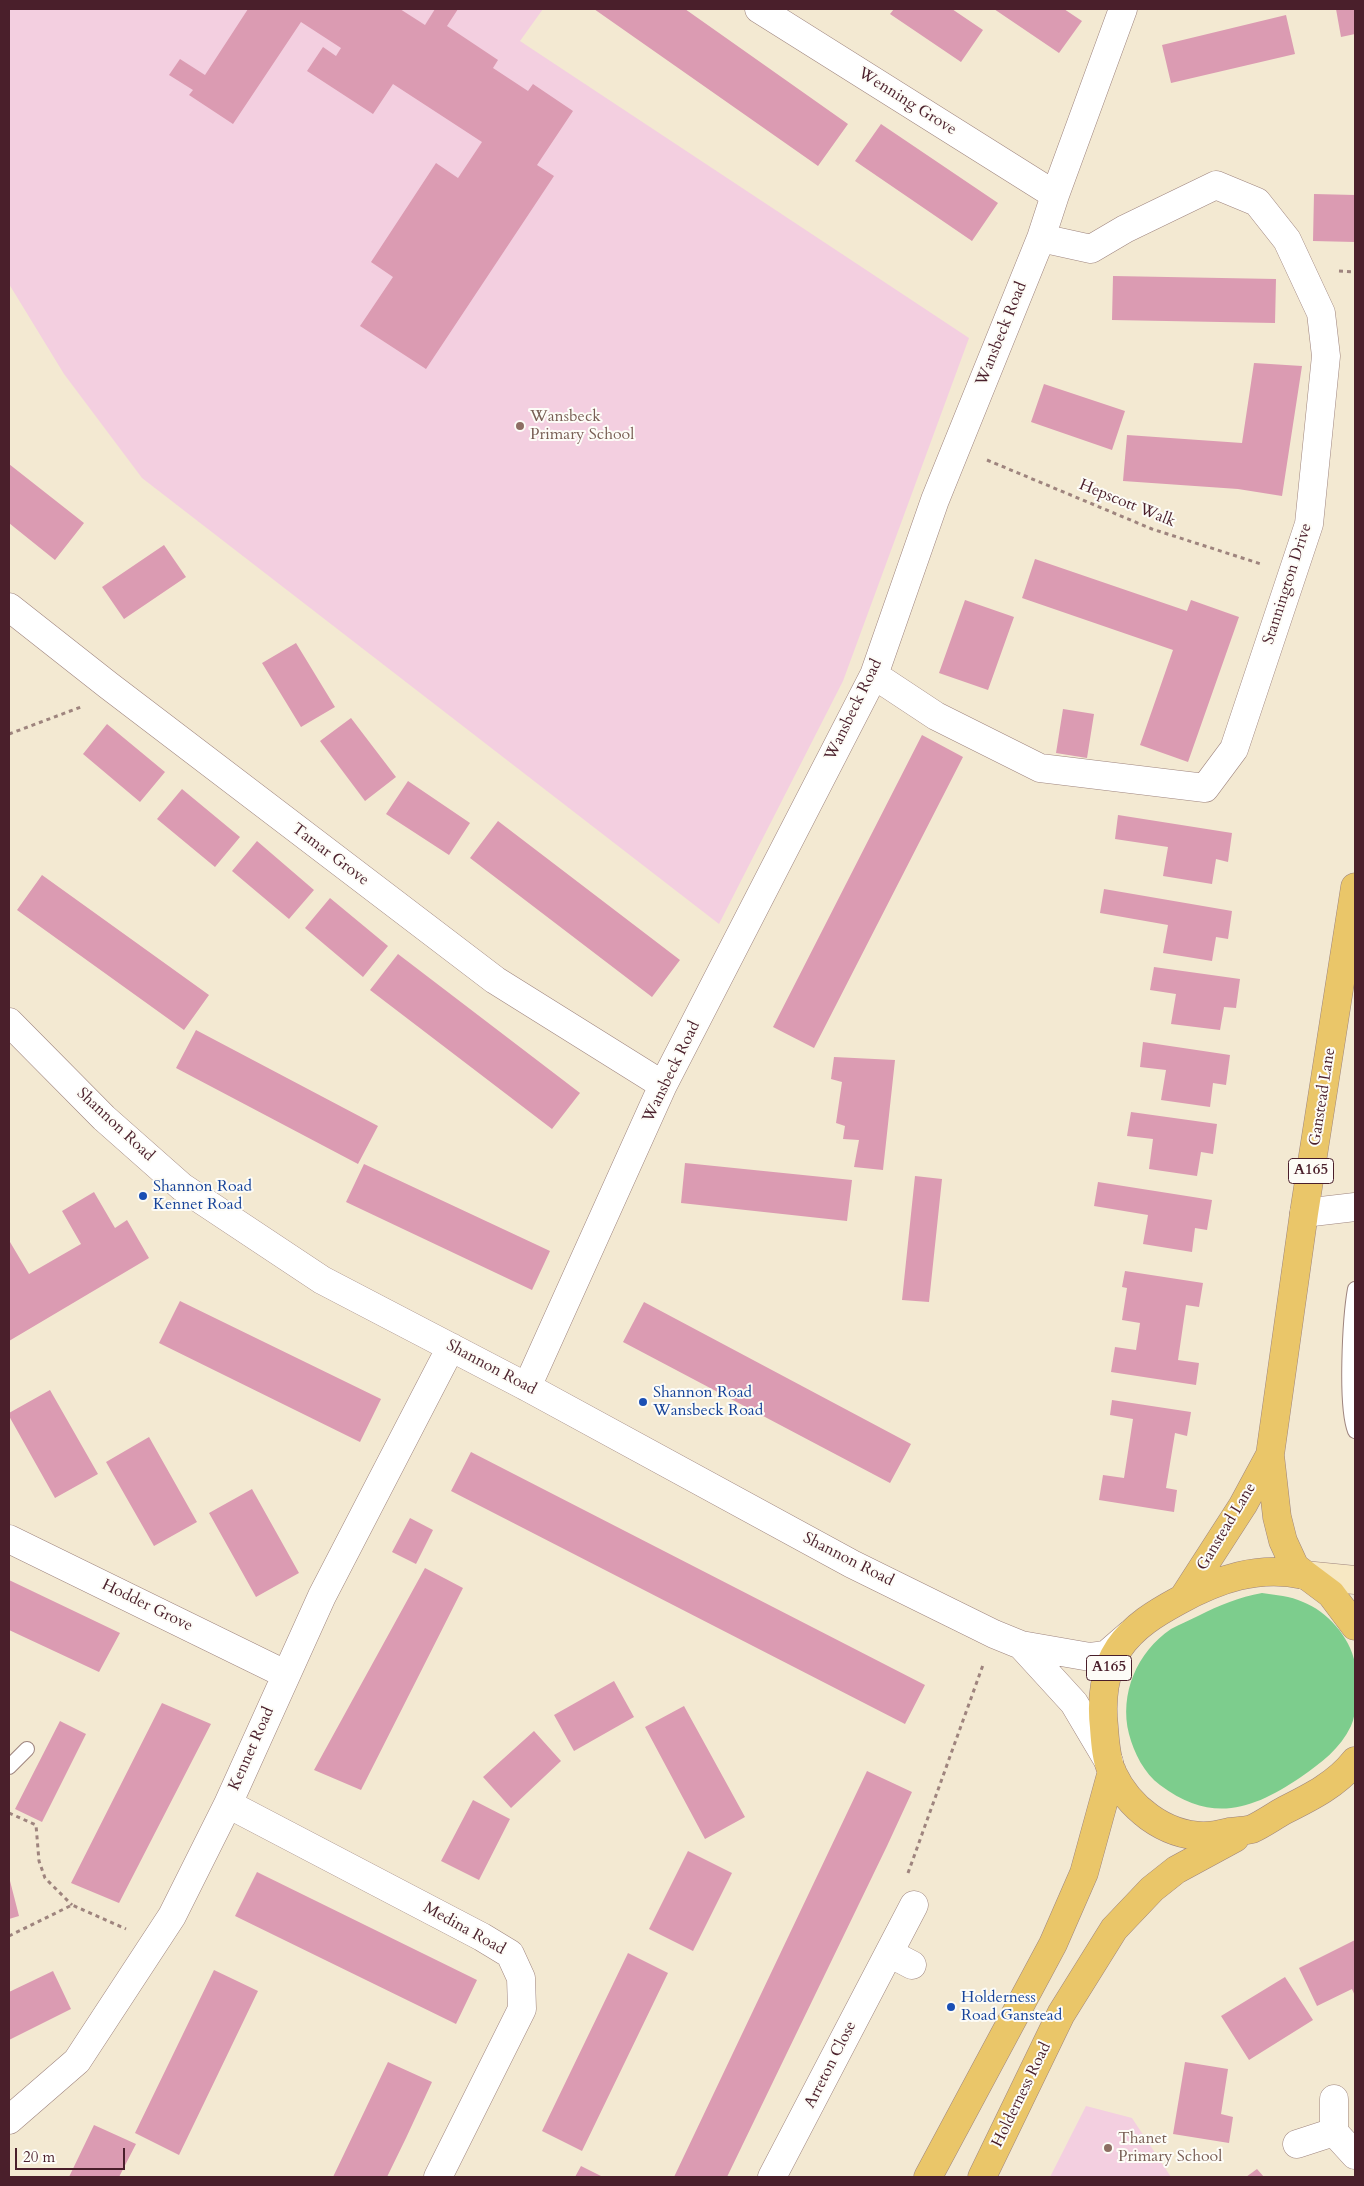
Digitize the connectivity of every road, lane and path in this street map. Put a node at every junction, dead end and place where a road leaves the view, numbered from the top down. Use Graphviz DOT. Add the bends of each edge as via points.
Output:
graph roads {
  1 [pos="759,9"];
  2 [pos="1123,9"];
  3 [pos="1055,194"];
  4 [pos="1042,238"];
  5 [pos="956,447"];
  6 [pos="1292,574"];
  7 [pos="9,607"];
  8 [pos="874,675"];
  9 [pos="118,693"];
  10 [pos="9,734"];
  11 [pos="1355,887"];
  12 [pos="9,1022"];
  13 [pos="664,1084"];
  14 [pos="1355,1207"];
  15 [pos="1304,1212"];
  16 [pos="1355,1288"];
  17 [pos="450,1347"];
  18 [pos="527,1387"];
  19 [pos="1355,1431"];
  20 [pos="1270,1455"];
  21 [pos="9,1539"];
  22 [pos="1304,1574"];
  23 [pos="1355,1580"];
  24 [pos="1183,1598"];
  25 [pos="1355,1626"];
  26 [pos="1134,1631"];
  27 [pos="994,1634"];
  28 [pos="1021,1645"];
  29 [pos="285,1674"];
  30 [pos="27,1750"];
  31 [pos="1355,1761"];
  32 [pos="1110,1766"];
  33 [pos="9,1767"];
  34 [pos="228,1804"];
  35 [pos="9,1813"];
  36 [pos="1251,1829"];
  37 [pos="72,1905"];
  38 [pos="914,1906"];
  39 [pos="9,1936"];
  40 [pos="154,1942"];
  41 [pos="1334,2099"];
  42 [pos="9,2120"];
  43 [pos="1334,2132"];
  44 [pos="1298,2144"];
  45 [pos="1355,2156"];
  46 [pos="438,2177"];
  47 [pos="772,2177"];
  48 [pos="928,2177"];
  49 [pos="982,2177"];
  1 -- 3 [label="street, Wenning Grove"];
  2 -- 3 [label="street, Wansbeck Road"];
  3 -- 4 [label="street, Wansbeck Road"];
  4 -- 5 [label="street, Wansbeck Road"];
  4 -- 6 [label="street, Stannington Drive" via="1092,249 1125,229 1216,185 1258,202 1287,240 1321,313 1326,356 1309,524"];
  5 -- 6 [label="path, Hepscott Walk" via="1152,529"];
  5 -- 8 [label="street, Wansbeck Road" via="934,500"];
  6 -- 8 [label="street, Stannington Drive" via="1234,750 1205,788 1040,768 936,716"];
  7 -- 9 [label="street, Tamar Grove"];
  8 -- 13 [label="street, Wansbeck Road"];
  9 -- 10 [label="path"];
  9 -- 13 [label="street, Tamar Grove" via="495,980"];
  11 -- 15 [label="highway, Ganstead Lane / A165"];
  12 -- 17 [label="street, Shannon Road" via="104,1118 182,1187 322,1280"];
  13 -- 18 [label="street, Wansbeck Road"];
  14 -- 15 [label="street"];
  15 -- 20 [label="highway, Ganstead Lane / A165"];
  16 -- 19 [label="lane" via="1350,1379"];
  17 -- 18 [label="street, Shannon Road"];
  17 -- 29 [label="street, Kennet Road"];
  18 -- 27 [label="street, Shannon Road" via="852,1564"];
  20 -- 22 [label="highway, Ganstead Lane / A165" via="1283,1541 1294,1567"];
  20 -- 24 [label="highway, Ganstead Lane / A165" via="1243,1505"];
  21 -- 29 [label="street, Hodder Grove"];
  22 -- 23 [label="main road"];
  22 -- 24 [label="highway, A165" via="1281,1571 1242,1573"];
  22 -- 25 [label="highway, A165" via="1331,1594"];
  24 -- 26 [label="highway, A165"];
  26 -- 28 [label="street, Shannon Road" via="1106,1655 1090,1657"];
  26 -- 32 [label="highway, A165" via="1112,1661 1103,1693 1102,1717"];
  27 -- 28 [label="street, Shannon Road"];
  27 -- 38 [label="path" via="899,1898"];
  28 -- 32 [label="street, Shannon Road" via="1074,1703"];
  29 -- 34 [label="street, Kennet Road"];
  30 -- 33 [label="lane"];
  31 -- 36 [label="highway, A165" via="1323,1790"];
  32 -- 36 [label="highway, A165" via="1138,1807 1152,1820 1171,1830 1205,1836"];
  32 -- 48 [label="highway, A165" via="1084,1873 1054,1944"];
  34 -- 40 [label="street, Kennet Road" via="172,1916"];
  34 -- 46 [label="street, Medina Road" via="510,1954 521,1978 522,2009"];
  35 -- 37 [label="path" via="36,1825 39,1861 45,1878"];
  36 -- 49 [label="highway, Holderness Road / A165" via="1176,1870 1152,1889 1114,1929 1062,2014"];
  37 -- 39 [label="path"];
  37 -- 40 [label="path"];
  38 -- 47 [label="street, Arreton Close" via="901,1959"];
  40 -- 42 [label="street, Kennet Road" via="77,2061"];
  41 -- 43 [label="street"];
  43 -- 44 [label="street"];
  43 -- 45 [label="street"];
}
